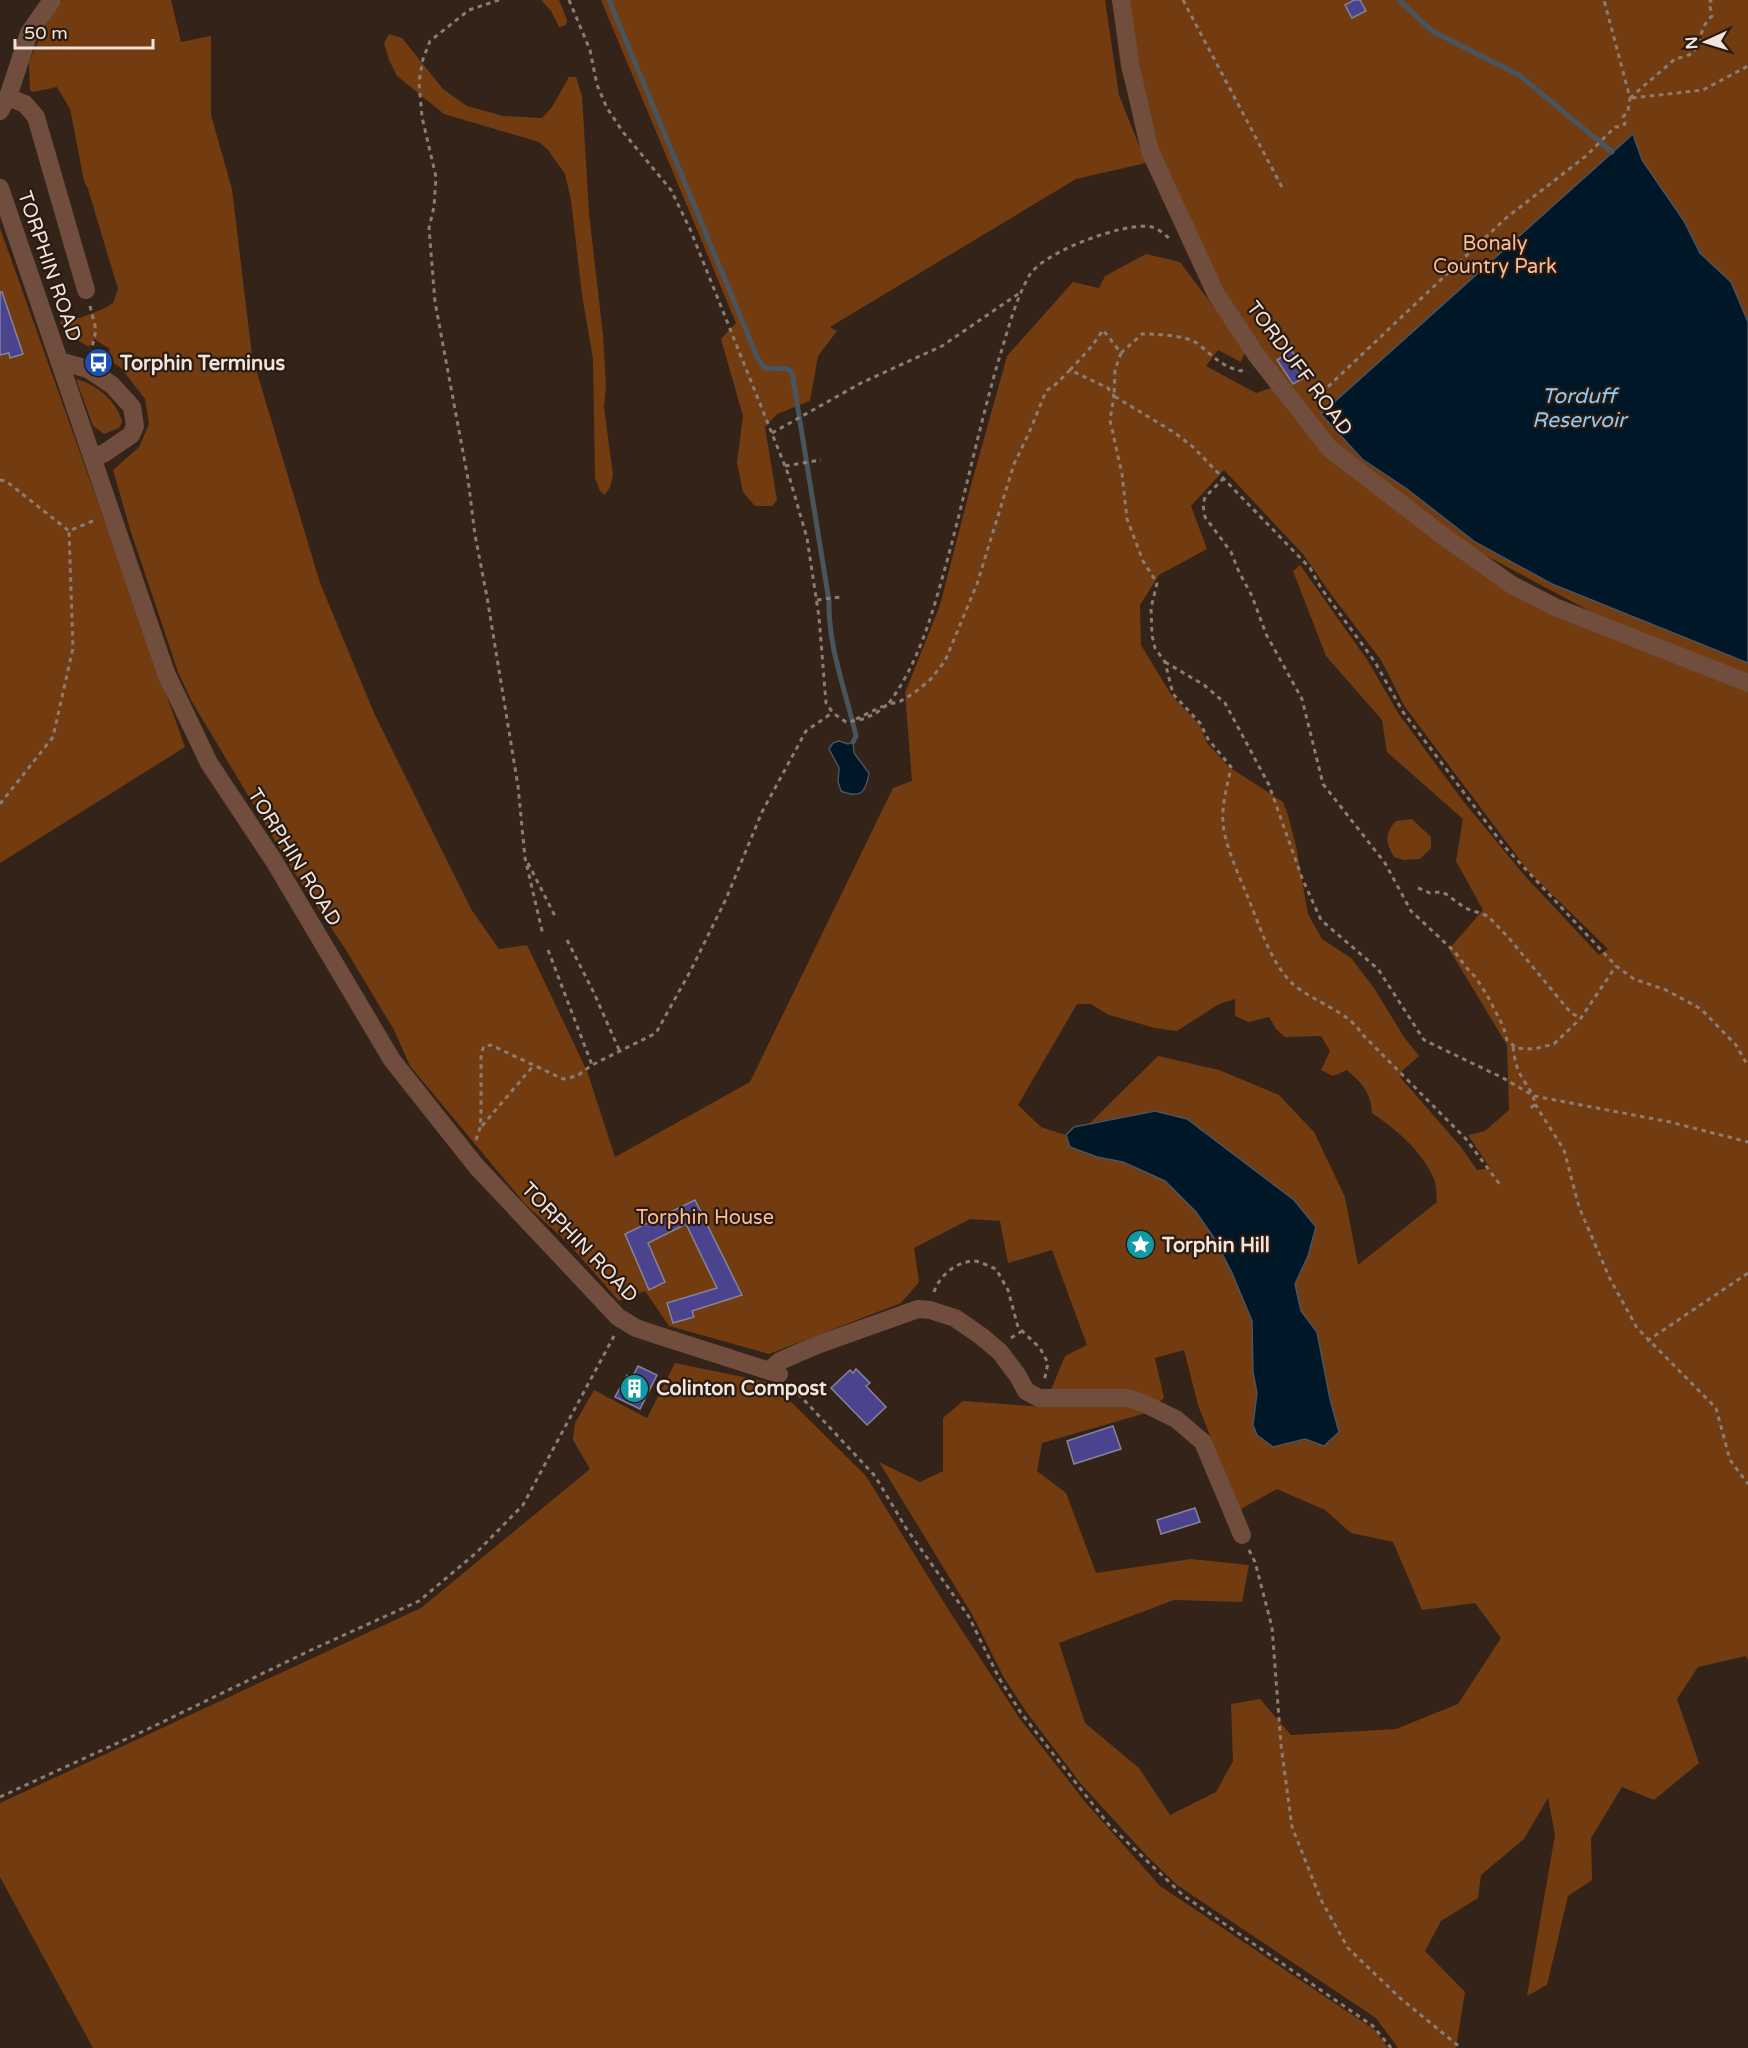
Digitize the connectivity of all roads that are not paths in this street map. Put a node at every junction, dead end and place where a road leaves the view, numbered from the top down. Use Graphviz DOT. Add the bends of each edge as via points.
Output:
graph roads {
  1 [pos="52,0"];
  2 [pos="1121,0"];
  3 [pos="4,104"];
  4 [pos="0,188"];
  5 [pos="86,291"];
  6 [pos="59,362"];
  7 [pos="92,455"];
  8 [pos="1748,684"];
  9 [pos="1242,1535"];
  1 -- 3 [label="street" via="29,33"];
  2 -- 8 [label="street, TORDUFF ROAD" via="1131,68 1150,151 1216,294 1257,356 1330,449 1512,585 1555,607"];
  3 -- 5 [label="street" via="25,104 36,117"];
  4 -- 6 [label="street, TORPHIN ROAD"];
  6 -- 7 [label="street, TORPHIN ROAD"];
  6 -- 7 [label="street" via="88,369 112,385 132,407 135,426 131,435 103,454"];
  7 -- 9 [label="street, TORPHIN ROAD" via="166,673 209,763 274,861 392,1060 466,1155 618,1317 636,1328 774,1372 780,1361 918,1309 955,1318 1000,1352 1026,1391 1039,1398 1127,1398 1176,1419 1203,1442"];
}
